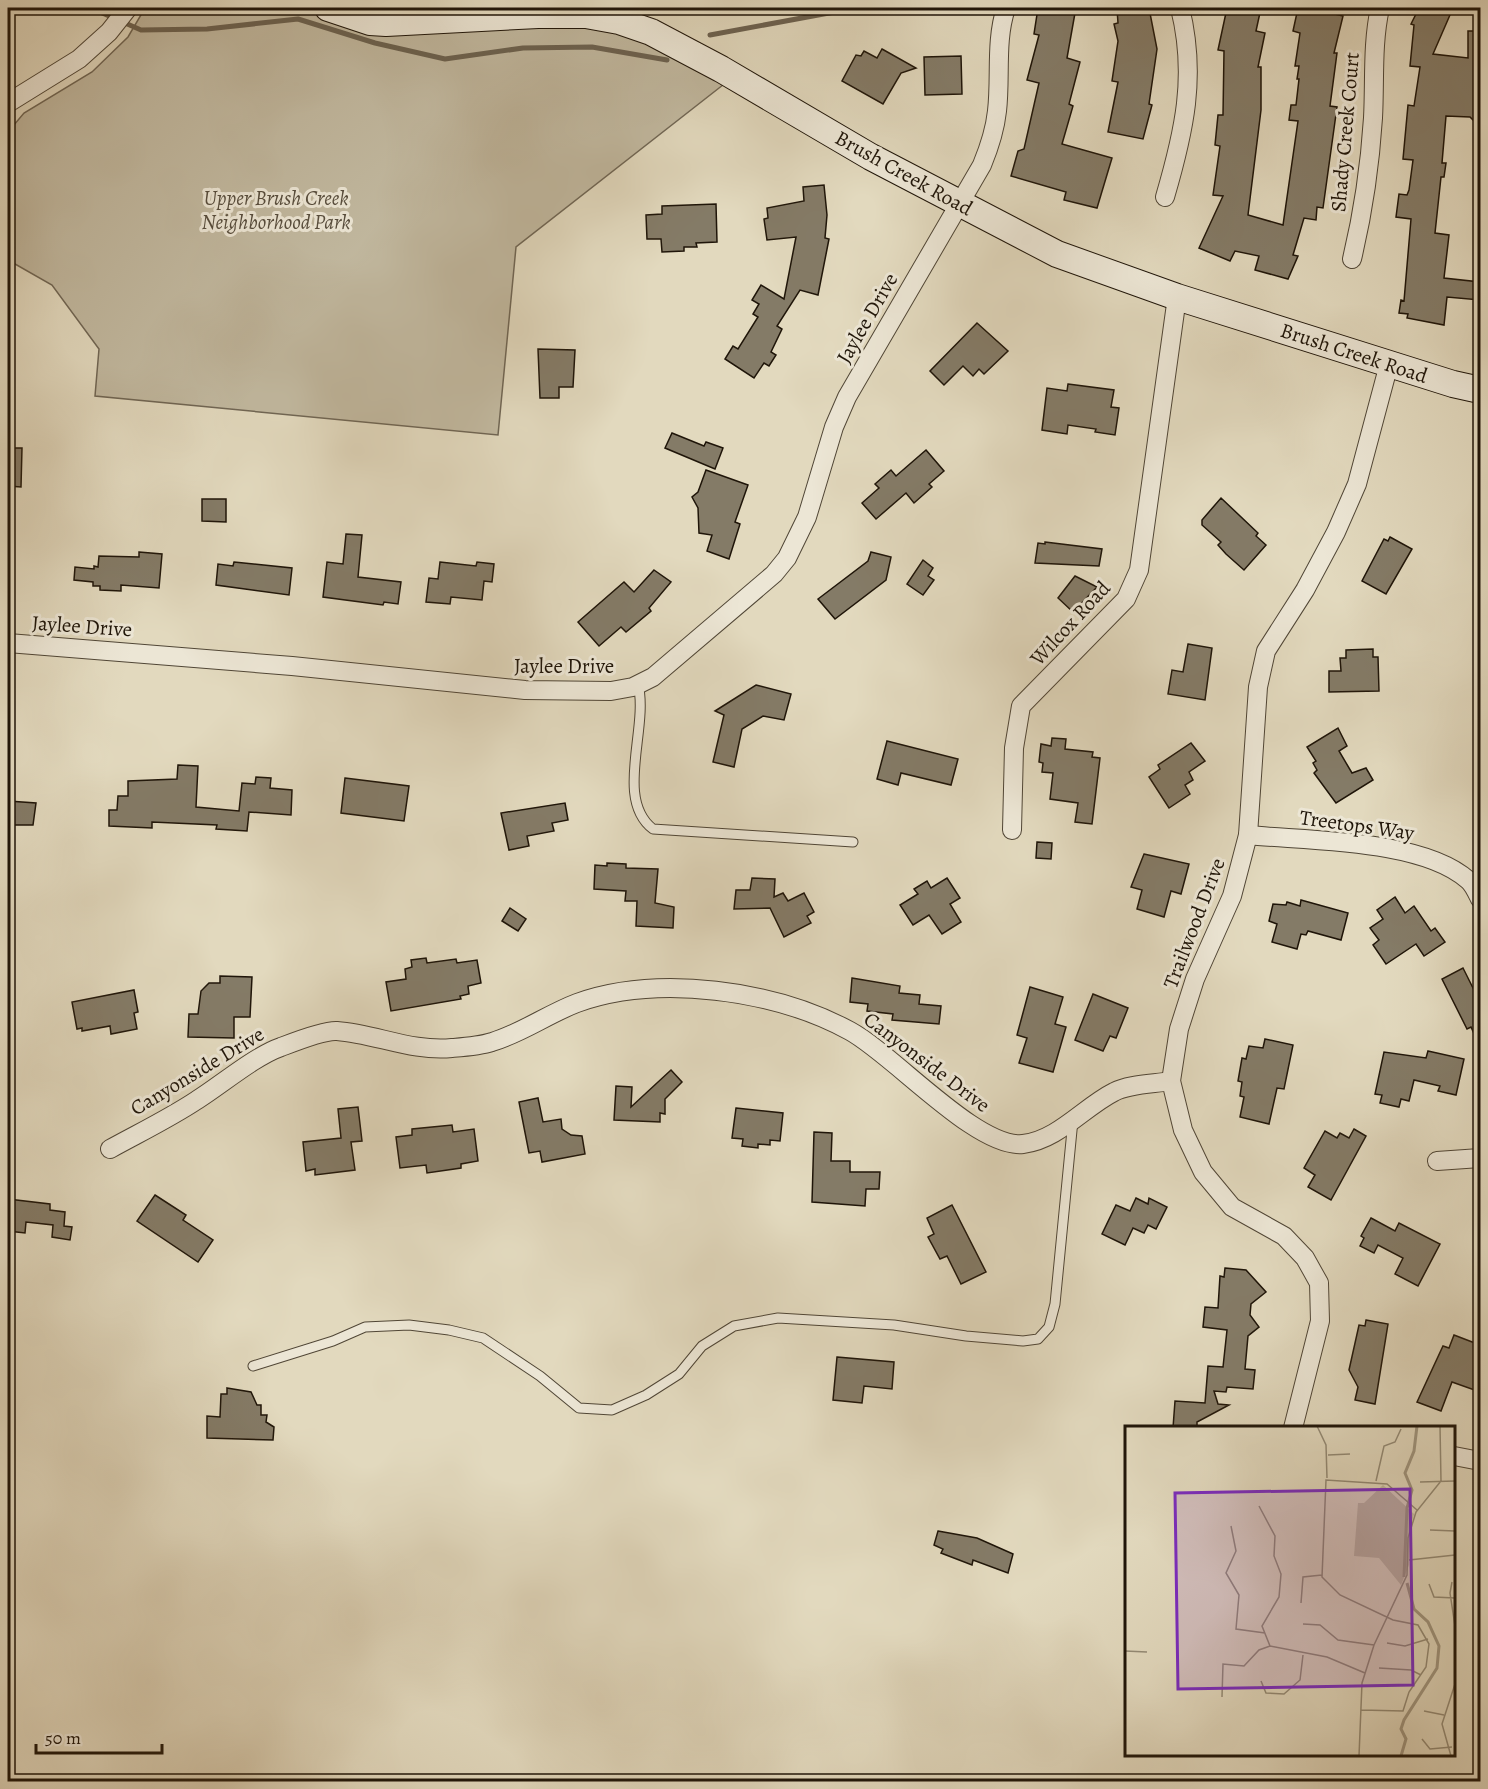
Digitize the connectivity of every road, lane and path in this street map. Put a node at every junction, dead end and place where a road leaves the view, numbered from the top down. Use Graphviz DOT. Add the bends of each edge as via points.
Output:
graph roads {
  1 [pos="128,8"];
  2 [pos="328,8"];
  3 [pos="1006,8"];
  4 [pos="1180,8"];
  5 [pos="1380,8"];
  6 [pos="538,11"];
  7 [pos="8,103"];
  8 [pos="1166,197"];
  9 [pos="960,204"];
  10 [pos="1352,259"];
  11 [pos="1177,297"];
  12 [pos="1389,364"];
  13 [pos="1480,390"];
  14 [pos="8,643"];
  15 [pos="639,684"];
  16 [pos="1012,830"];
  17 [pos="1248,835"];
  18 [pos="853,842"];
  19 [pos="1480,899"];
  20 [pos="1171,1082"];
  21 [pos="1074,1117"];
  22 [pos="110,1149"];
  23 [pos="1480,1158"];
  24 [pos="1437,1161"];
  25 [pos="253,1365"];
  26 [pos="1294,1426"];
  27 [pos="1455,1456"];
  28 [pos="1480,1461"];
  1 -- 7 [label="street" via="109,32 73,64"];
  2 -- 6 [label="street, Brush Creek Road" via="370,22 386,23"];
  3 -- 9 [label="street, Jaylee Drive" via="995,128 982,165"];
  4 -- 8 [label="street" via="1188,58 1187,113"];
  5 -- 10 [label="street, Shady Creek Court" via="1371,141"];
  6 -- 9 [label="street, Brush Creek Road" via="619,21 672,41"];
  9 -- 11 [label="street, Brush Creek Road" via="1084,266"];
  9 -- 15 [label="street, Jaylee Drive" via="847,397 807,517 787,558 774,574 664,669"];
  11 -- 12 [label="street, Brush Creek Road"];
  11 -- 16 [label="street, Wilcox Road" via="1139,570 1126,599 1021,706 1014,748"];
  12 -- 13 [label="street, Brush Creek Road"];
  12 -- 17 [label="street, Trailwood Drive" via="1357,484 1305,590 1266,651 1258,687"];
  14 -- 15 [label="street, Jaylee Drive" via="503,688 604,691"];
  15 -- 18 [label="lane" via="642,717 634,803 653,829"];
  17 -- 19 [label="street, Treetops Way" via="1394,849 1452,870 1468,880"];
  17 -- 20 [label="street, Trailwood Drive" via="1232,897 1204,957 1182,1019"];
  20 -- 21 [label="street, Canyonside Drive" via="1116,1090"];
  20 -- 26 [label="street, Trailwood Drive" via="1183,1131 1203,1172 1232,1207 1284,1236 1305,1258 1319,1283 1320,1321"];
  21 -- 22 [label="street, Canyonside Drive" via="1050,1136 1022,1144 988,1137 850,1031 804,1011 699,989 630,989 577,1004 490,1043 447,1048 404,1046 334,1030 278,1047 193,1103"];
  21 -- 25 [label="lane" via="1055,1304 1049,1327 1038,1339 1023,1341 894,1325 777,1318 735,1326 702,1346 679,1374 612,1410 579,1408 483,1338 449,1330 409,1325 365,1327"];
  23 -- 24 [label="street"];
  27 -- 28 [label="street"];
}
